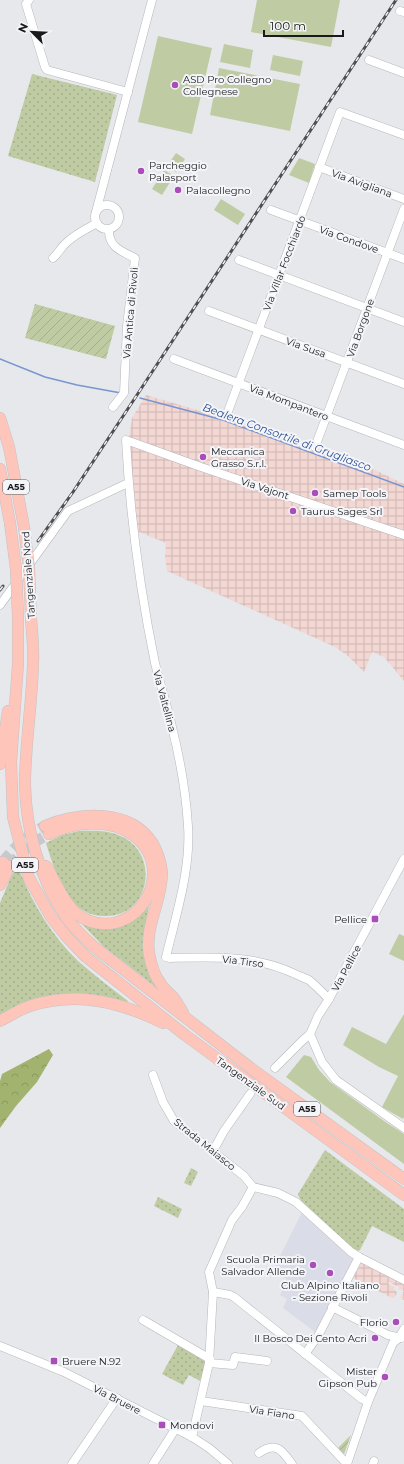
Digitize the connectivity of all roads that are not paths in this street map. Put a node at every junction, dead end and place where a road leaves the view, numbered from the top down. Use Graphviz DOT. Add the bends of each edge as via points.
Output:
graph roads {
  1 [pos="29,0"];
  2 [pos="152,0"];
  3 [pos="369,60"];
  4 [pos="404,73"];
  5 [pos="128,92"];
  6 [pos="404,135"];
  7 [pos="319,168"];
  8 [pos="104,184"];
  9 [pos="404,199"];
  10 [pos="112,206"];
  11 [pos="404,209"];
  12 [pos="271,210"];
  13 [pos="96,212"];
  14 [pos="299,221"];
  15 [pos="97,223"];
  16 [pos="109,229"];
  17 [pos="388,253"];
  18 [pos="53,258"];
  19 [pos="404,259"];
  20 [pos="239,260"];
  21 [pos="279,275"];
  22 [pos="367,308"];
  23 [pos="209,311"];
  24 [pos="404,322"];
  25 [pos="259,330"];
  26 [pos="174,359"];
  27 [pos="347,362"];
  28 [pos="238,383"];
  29 [pos="404,384"];
  30 [pos="113,407"];
  31 [pos="227,414"];
  32 [pos="327,416"];
  33 [pos="0,418"];
  34 [pos="126,440"];
  35 [pos="404,445"];
  36 [pos="315,447"];
  37 [pos="0,469"];
  38 [pos="128,483"];
  39 [pos="404,535"];
  40 [pos="0,605"];
  41 [pos="17,642"];
  42 [pos="0,764"];
  43 [pos="35,849"];
  44 [pos="404,861"];
  45 [pos="4,865"];
  46 [pos="0,885"];
  47 [pos="170,958"];
  48 [pos="329,1000"];
  49 [pos="186,1018"];
  50 [pos="0,1021"];
  51 [pos="310,1034"];
  52 [pos="185,1035"];
  53 [pos="276,1068"];
  54 [pos="153,1075"];
  55 [pos="250,1094"];
  56 [pos="404,1128"];
  57 [pos="212,1152"];
  58 [pos="404,1179"];
  59 [pos="253,1187"];
  60 [pos="404,1195"];
  61 [pos="359,1257"];
  62 [pos="404,1280"];
  63 [pos="213,1292"];
  64 [pos="332,1307"];
  65 [pos="143,1320"];
  66 [pos="404,1329"];
  67 [pos="401,1338"];
  68 [pos="0,1339"];
  69 [pos="0,1346"];
  70 [pos="305,1354"];
  71 [pos="23,1356"];
  72 [pos="210,1361"];
  73 [pos="266,1361"];
  74 [pos="117,1398"];
  75 [pos="201,1401"];
  76 [pos="368,1402"];
  77 [pos="176,1428"];
  78 [pos="192,1437"];
  79 [pos="259,1453"];
  80 [pos="72,1464"];
  81 [pos="153,1464"];
  82 [pos="228,1464"];
  83 [pos="292,1464"];
  84 [pos="347,1464"];
  1 -- 5 [label="street" via="26,4 44,68"];
  2 -- 5 [label="street"];
  3 -- 4 [label="street"];
  5 -- 8 [label="street"];
  6 -- 7 [label="street, Via Villar Focchiardo" via="340,112"];
  7 -- 9 [label="street, Via Avigliana"];
  7 -- 14 [label="street, Via Villar Focchiardo"];
  8 -- 10 [label="street"];
  8 -- 13 [label="street"];
  10 -- 13 [label="street" via="106,205"];
  10 -- 16 [label="street" via="119,214 115,226"];
  11 -- 17 [label="street, Via Borgone"];
  12 -- 14 [label="street, Via Condove"];
  13 -- 15 [label="street"];
  14 -- 17 [label="street, Via Condove"];
  14 -- 21 [label="street, Via Villar Focchiardo"];
  15 -- 16 [label="street" via="102,228"];
  15 -- 18 [label="street" via="73,237"];
  16 -- 30 [label="street, Via Antica di Rivoli" via="109,237 113,244 135,258 127,326 124,394"];
  17 -- 19 [label="street, Via Condove"];
  17 -- 22 [label="street, Via Borgone"];
  20 -- 21 [label="street"];
  21 -- 22 [label="street"];
  21 -- 25 [label="street, Via Villar Focchiardo"];
  22 -- 24 [label="street"];
  22 -- 27 [label="street, Via Borgone"];
  23 -- 25 [label="street, Via Susa"];
  25 -- 27 [label="street, Via Susa"];
  25 -- 28 [label="street, Via Villar Focchiardo"];
  26 -- 28 [label="street, Via Mompantero"];
  27 -- 29 [label="street, Via Susa"];
  27 -- 32 [label="street, Via Borgone"];
  28 -- 31 [label="street, Via Villar Focchiardo"];
  28 -- 32 [label="street, Via Mompantero"];
  32 -- 35 [label="street, Via Mompantero"];
  32 -- 36 [label="street, Via Borgone"];
  33 -- 43 [label="highway, Tangenziale Nord / A55, bridge" via="9,447 29,568 33,662 25,786 31,840"];
  34 -- 38 [label="street, Via Valtellina"];
  34 -- 39 [label="street, Via Vajont"];
  37 -- 41 [label="highway, Tangenziale Nord / A55, bridge" via="16,569"];
  38 -- 40 [label="street" via="68,511"];
  38 -- 47 [label="street, Via Valtellina" via="147,622 178,753 188,826 182,892 166,957"];
  41 -- 42 [label="highway, A55"];
  41 -- 52 [label="highway, Tangenziale Sud / A55" via="18,664 11,762 12,798 17,838 29,878 50,917 85,956"];
  43 -- 49 [label="highway, A55" via="49,887 77,931"];
  43 -- 49 [label="highway, A55" via="67,903 85,919 105,923 124,920 147,899 153,878 150,856 134,835 119,828 80,824 47,830 69,818 109,817 134,826 150,840 156,849 162,872 148,934 149,955 161,984 174,998"];
  44 -- 48 [label="street, Via Pellice"];
  45 -- 46 [label="highway, A55"];
  47 -- 48 [label="street, Via Tirso" via="239,958 265,962 309,980"];
  48 -- 51 [label="street, Via Pellice"];
  49 -- 58 [label="highway, Tangenziale Sud / A55"];
  50 -- 52 [label="highway, A55" via="30,1006 70,999 91,999 132,1009"];
  51 -- 53 [label="street, Via Pellice"];
  51 -- 56 [label="street" via="322,1062 336,1080"];
  52 -- 60 [label="highway, Tangenziale Sud / A55"];
  54 -- 57 [label="street, Strada Maiasco" via="163,1102 174,1121"];
  55 -- 57 [label="street"];
  57 -- 59 [label="street, Strada Maiasco" via="244,1176"];
  59 -- 61 [label="street" via="278,1193 296,1202"];
  59 -- 63 [label="street" via="232,1220 209,1272"];
  61 -- 62 [label="street"];
  61 -- 64 [label="street"];
  63 -- 70 [label="street" via="230,1294"];
  63 -- 72 [label="street"];
  64 -- 67 [label="street" via="388,1335"];
  64 -- 70 [label="street" via="318,1336"];
  65 -- 72 [label="street"];
  66 -- 67 [label="street"];
  67 -- 76 [label="street" via="393,1343"];
  68 -- 71 [label="street"];
  69 -- 71 [label="street, Via Bruere"];
  70 -- 76 [label="street"];
  71 -- 74 [label="street, Via Bruere" via="64,1372"];
  72 -- 73 [label="street" via="233,1365 235,1357"];
  72 -- 75 [label="street"];
  74 -- 77 [label="street, Via Bruere"];
  74 -- 80 [label="street"];
  75 -- 78 [label="street"];
  75 -- 84 [label="street, Via Fiano" via="302,1416"];
  76 -- 84 [label="street"];
  77 -- 78 [label="street, Via Bruere"];
  77 -- 81 [label="street"];
  78 -- 82 [label="street, Via Bruere"];
  79 -- 83 [label="street" via="270,1447 279,1449"];
}
